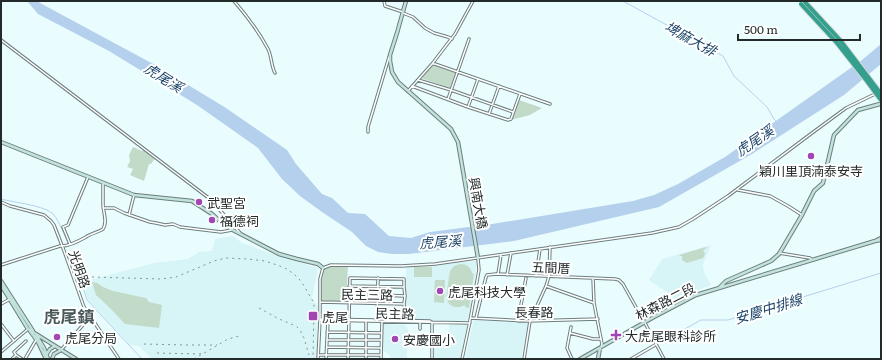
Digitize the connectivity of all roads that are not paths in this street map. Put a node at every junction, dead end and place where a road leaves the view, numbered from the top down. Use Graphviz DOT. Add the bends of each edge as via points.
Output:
graph roads {
  1 [pos="234,1"];
  2 [pos="384,1"];
  3 [pos="406,1"];
  4 [pos="473,1"];
  5 [pos="803,3"];
  6 [pos="403,12"];
  7 [pos="452,39"];
  8 [pos="469,39"];
  9 [pos="1,40"];
  10 [pos="390,55"];
  11 [pos="432,64"];
  12 [pos="458,72"];
  13 [pos="275,73"];
  14 [pos="478,79"];
  15 [pos="418,80"];
  16 [pos="870,81"];
  17 [pos="412,86"];
  18 [pos="499,86"];
  19 [pos="451,90"];
  20 [pos="408,91"];
  21 [pos="881,92"];
  22 [pos="520,94"];
  23 [pos="471,97"];
  24 [pos="448,99"];
  25 [pos="881,102"];
  26 [pos="550,104"];
  27 [pos="493,105"];
  28 [pos="468,107"];
  29 [pos="513,112"];
  30 [pos="489,114"];
  31 [pos="368,132"];
  32 [pos="1,142"];
  33 [pos="89,176"];
  34 [pos="104,182"];
  35 [pos="736,190"];
  36 [pos="134,195"];
  37 [pos="1,202"];
  38 [pos="103,208"];
  39 [pos="129,215"];
  40 [pos="802,215"];
  41 [pos="233,230"];
  42 [pos="242,235"];
  43 [pos="881,239"];
  44 [pos="70,244"];
  45 [pos="62,246"];
  46 [pos="550,247"];
  47 [pos="540,249"];
  48 [pos="511,253"];
  49 [pos="779,253"];
  50 [pos="501,255"];
  51 [pos="478,258"];
  52 [pos="812,260"];
  53 [pos="1,265"];
  54 [pos="323,268"];
  55 [pos="498,274"];
  56 [pos="508,275"];
  57 [pos="536,276"];
  58 [pos="549,276"];
  59 [pos="378,278"];
  60 [pos="526,278"];
  61 [pos="593,278"];
  62 [pos="1,281"];
  63 [pos="1,285"];
  64 [pos="349,286"];
  65 [pos="378,286"];
  66 [pos="546,286"];
  67 [pos="404,287"];
  68 [pos="718,288"];
  69 [pos="350,294"];
  70 [pos="377,295"];
  71 [pos="405,296"];
  72 [pos="10,299"];
  73 [pos="320,302"];
  74 [pos="350,303"];
  75 [pos="377,303"];
  76 [pos="594,303"];
  77 [pos="1,304"];
  78 [pos="404,304"];
  79 [pos="377,313"];
  80 [pos="404,313"];
  81 [pos="90,318"];
  82 [pos="471,318"];
  83 [pos="476,318"];
  84 [pos="598,318"];
  85 [pos="320,319"];
  86 [pos="328,320"];
  87 [pos="349,320"];
  88 [pos="366,321"];
  89 [pos="377,321"];
  90 [pos="382,321"];
  91 [pos="518,321"];
  92 [pos="530,321"];
  93 [pos="405,322"];
  94 [pos="420,322"];
  95 [pos="432,322"];
  96 [pos="645,322"];
  97 [pos="470,323"];
  98 [pos="1,324"];
  99 [pos="571,327"];
  100 [pos="28,329"];
  101 [pos="420,329"];
  102 [pos="34,332"];
  103 [pos="327,332"];
  104 [pos="348,332"];
  105 [pos="366,333"];
  106 [pos="382,333"];
  107 [pos="570,333"];
  108 [pos="38,338"];
  109 [pos="601,339"];
  110 [pos="327,340"];
  111 [pos="348,340"];
  112 [pos="366,340"];
  113 [pos="381,340"];
  114 [pos="14,341"];
  115 [pos="26,341"];
  116 [pos="656,345"];
  117 [pos="56,346"];
  118 [pos="327,347"];
  119 [pos="348,347"];
  120 [pos="366,348"];
  121 [pos="382,348"];
  122 [pos="600,348"];
  123 [pos="61,350"];
  124 [pos="1,352"];
  125 [pos="327,354"];
  126 [pos="16,355"];
  127 [pos="319,355"];
  128 [pos="347,355"];
  129 [pos="366,355"];
  130 [pos="381,356"];
  131 [pos="46,357"];
  132 [pos="12,359"];
  133 [pos="22,359"];
  134 [pos="25,359"];
  135 [pos="52,359"];
  136 [pos="76,359"];
  137 [pos="119,359"];
  138 [pos="318,359"];
  139 [pos="326,359"];
  140 [pos="348,359"];
  141 [pos="366,359"];
  142 [pos="381,359"];
  143 [pos="432,359"];
  144 [pos="462,359"];
  145 [pos="524,359"];
  146 [pos="572,359"];
  147 [pos="580,359"];
  148 [pos="598,359"];
  149 [pos="631,359"];
  150 [pos="664,359"];
  1 -- 13 [label="street" via="269,51"];
  2 -- 6 [label="street" via="385,6"];
  3 -- 6 [label="street"];
  4 -- 7 [label="street"];
  5 -- 16 [label="highway, bridge"];
  6 -- 7 [label="street" via="434,33"];
  6 -- 10 [label="street"];
  7 -- 11 [label="street"];
  8 -- 12 [label="street"];
  9 -- 42 [label="street" via="210,199"];
  10 -- 20 [label="street, 興南大橋" via="394,76"];
  10 -- 31 [label="street"];
  11 -- 12 [label="street"];
  11 -- 15 [label="street"];
  12 -- 14 [label="street"];
  12 -- 19 [label="street"];
  14 -- 18 [label="street"];
  14 -- 23 [label="street"];
  15 -- 17 [label="street"];
  15 -- 19 [label="street"];
  16 -- 21 [label="highway, bridge"];
  16 -- 25 [label="highway, bridge"];
  17 -- 20 [label="street"];
  17 -- 24 [label="street"];
  18 -- 22 [label="street"];
  18 -- 27 [label="street"];
  19 -- 23 [label="street"];
  19 -- 24 [label="street"];
  20 -- 51 [label="street, 興南大橋" via="451,129 458,142"];
  21 -- 35 [label="street" via="846,108"];
  22 -- 26 [label="street"];
  22 -- 29 [label="street"];
  23 -- 27 [label="street"];
  23 -- 28 [label="street"];
  24 -- 28 [label="street"];
  25 -- 40 [label="street" via="858,110 834,135 823,182 814,192"];
  27 -- 29 [label="street"];
  27 -- 30 [label="street"];
  28 -- 30 [label="street"];
  29 -- 30 [label="street" via="511,119 508,120"];
  32 -- 33 [label="street"];
  33 -- 34 [label="street"];
  33 -- 44 [label="street" via="68,225 63,227"];
  34 -- 36 [label="street"];
  34 -- 38 [label="street"];
  35 -- 40 [label="street" via="770,196"];
  35 -- 46 [label="street" via="679,226 652,233"];
  36 -- 39 [label="street"];
  36 -- 41 [label="street" via="192,201"];
  37 -- 45 [label="street, 光明路" via="48,217"];
  38 -- 39 [label="street" via="114,208"];
  38 -- 44 [label="street" via="103,229"];
  39 -- 41 [label="street" via="166,225 221,232"];
  40 -- 49 [label="street"];
  41 -- 42 [label="street"];
  42 -- 54 [label="street" via="279,254 318,264"];
  43 -- 52 [label="street"];
  44 -- 45 [label="street"];
  45 -- 53 [label="street, 光明路"];
  45 -- 81 [label="street, 光明路"];
  46 -- 47 [label="street"];
  46 -- 58 [label="street"];
  47 -- 48 [label="street"];
  47 -- 57 [label="street"];
  48 -- 50 [label="street"];
  48 -- 56 [label="street"];
  49 -- 52 [label="street"];
  49 -- 68 [label="street" via="771,261"];
  50 -- 51 [label="street"];
  50 -- 55 [label="street"];
  51 -- 54 [label="street" via="421,265 331,265"];
  51 -- 82 [label="street" via="479,270"];
  52 -- 68 [label="street"];
  54 -- 73 [label="street" via="320,279"];
  55 -- 56 [label="street, 五間厝"];
  55 -- 83 [label="street" via="486,276"];
  56 -- 57 [label="street, 五間厝"];
  57 -- 58 [label="street, 五間厝"];
  58 -- 61 [label="street, 五間厝"];
  58 -- 66 [label="street"];
  59 -- 64 [label="street" via="350,278"];
  59 -- 65 [label="street"];
  59 -- 67 [label="street" via="404,279"];
  60 -- 91 [label="street"];
  61 -- 76 [label="street"];
  61 -- 96 [label="street, 五間厝" via="619,280"];
  62 -- 102 [label="street"];
  63 -- 72 [label="street"];
  64 -- 65 [label="street"];
  64 -- 69 [label="street"];
  65 -- 67 [label="street"];
  65 -- 70 [label="street"];
  66 -- 76 [label="street"];
  66 -- 92 [label="street"];
  67 -- 71 [label="street"];
  68 -- 96 [label="street, 林森路二段" via="690,297"];
  69 -- 70 [label="street"];
  69 -- 74 [label="street"];
  70 -- 71 [label="street"];
  70 -- 75 [label="street"];
  71 -- 78 [label="street"];
  72 -- 77 [label="street"];
  72 -- 100 [label="street"];
  73 -- 74 [label="street, 民主三路"];
  73 -- 85 [label="street"];
  74 -- 75 [label="street, 民主三路"];
  74 -- 87 [label="street"];
  75 -- 78 [label="street, 民主三路"];
  75 -- 79 [label="street"];
  76 -- 84 [label="street"];
  78 -- 80 [label="street, 民主三路"];
  79 -- 80 [label="street"];
  79 -- 89 [label="street"];
  80 -- 93 [label="street, 民主三路"];
  81 -- 123 [label="street"];
  81 -- 137 [label="street, 光明路"];
  82 -- 83 [label="street, 長春路"];
  82 -- 97 [label="street"];
  83 -- 91 [label="street, 長春路"];
  84 -- 92 [label="street, 長春路"];
  84 -- 109 [label="street"];
  85 -- 86 [label="street, 民主路"];
  85 -- 127 [label="street"];
  86 -- 87 [label="street, 民主路"];
  86 -- 103 [label="street"];
  87 -- 88 [label="street, 民主路"];
  87 -- 89 [label="street"];
  87 -- 104 [label="street"];
  88 -- 89 [label="street, 民主路"];
  88 -- 105 [label="street"];
  89 -- 90 [label="street, 民主路"];
  89 -- 93 [label="street"];
  90 -- 93 [label="street, 民主路"];
  90 -- 106 [label="street"];
  91 -- 92 [label="street, 長春路"];
  92 -- 145 [label="street"];
  93 -- 94 [label="street, 民主路"];
  94 -- 95 [label="street, 民主路"];
  94 -- 101 [label="street"];
  95 -- 97 [label="street, 民主路"];
  95 -- 143 [label="street"];
  96 -- 116 [label="street"];
  96 -- 122 [label="street, 林森路二段"];
  97 -- 144 [label="street"];
  98 -- 114 [label="street"];
  99 -- 107 [label="street"];
  100 -- 102 [label="street"];
  100 -- 108 [label="street"];
  100 -- 114 [label="street"];
  102 -- 108 [label="street"];
  103 -- 104 [label="street"];
  103 -- 110 [label="street"];
  104 -- 105 [label="street"];
  104 -- 111 [label="street"];
  105 -- 106 [label="street"];
  105 -- 112 [label="street"];
  106 -- 113 [label="street"];
  107 -- 109 [label="street"];
  107 -- 146 [label="street" via="567,348"];
  108 -- 117 [label="street"];
  108 -- 131 [label="street"];
  108 -- 134 [label="street"];
  109 -- 122 [label="street"];
  110 -- 111 [label="street"];
  110 -- 118 [label="street"];
  111 -- 112 [label="street"];
  111 -- 119 [label="street"];
  112 -- 113 [label="street"];
  112 -- 120 [label="street"];
  113 -- 121 [label="street"];
  114 -- 124 [label="street"];
  115 -- 126 [label="street" via="14,352"];
  116 -- 149 [label="street"];
  116 -- 150 [label="street"];
  117 -- 123 [label="street"];
  117 -- 131 [label="street" via="50,349"];
  118 -- 119 [label="street"];
  118 -- 125 [label="street"];
  119 -- 120 [label="street"];
  119 -- 128 [label="street"];
  120 -- 121 [label="street"];
  120 -- 129 [label="street"];
  121 -- 130 [label="street"];
  122 -- 147 [label="street, 林森路二段"];
  122 -- 148 [label="street"];
  123 -- 135 [label="street" via="54,354"];
  123 -- 136 [label="street"];
  125 -- 127 [label="street"];
  125 -- 128 [label="street"];
  125 -- 139 [label="street"];
  126 -- 132 [label="street"];
  126 -- 133 [label="street"];
  127 -- 138 [label="street"];
  128 -- 129 [label="street"];
  128 -- 140 [label="street"];
  129 -- 130 [label="street"];
  129 -- 141 [label="street"];
  130 -- 142 [label="street"];
}
